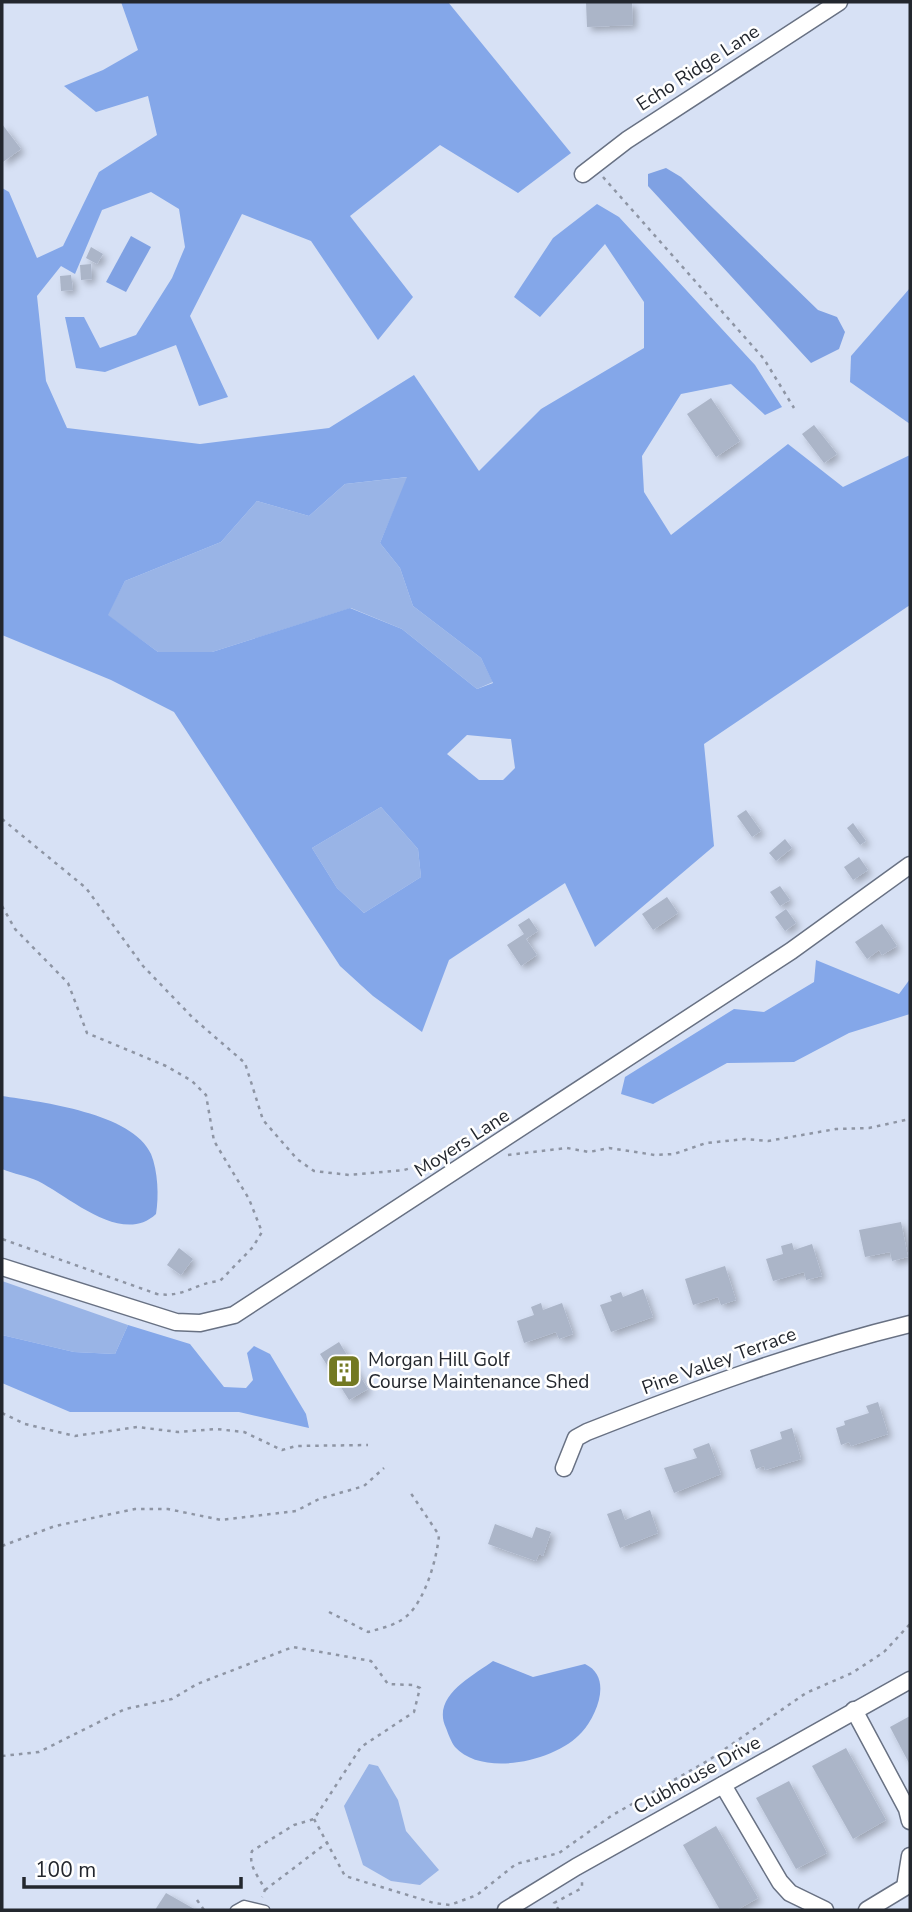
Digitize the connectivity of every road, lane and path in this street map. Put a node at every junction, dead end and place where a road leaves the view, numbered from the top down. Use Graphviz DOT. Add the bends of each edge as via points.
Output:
graph roads {
  1 [pos="839,2"];
  2 [pos="588,170"];
  3 [pos="794,408"];
  4 [pos="2,818"];
  5 [pos="910,865"];
  6 [pos="2,906"];
  7 [pos="910,1119"];
  8 [pos="504,1155"];
  9 [pos="478,1158"];
  10 [pos="2,1239"];
  11 [pos="2,1267"];
  12 [pos="910,1324"];
  13 [pos="2,1413"];
  14 [pos="368,1445"];
  15 [pos="384,1468"];
  16 [pos="564,1468"];
  17 [pos="410,1492"];
  18 [pos="2,1546"];
  19 [pos="329,1612"];
  20 [pos="910,1624"];
  21 [pos="910,1680"];
  22 [pos="854,1710"];
  23 [pos="2,1756"];
  24 [pos="723,1785"];
  25 [pos="314,1819"];
  26 [pos="910,1821"];
  27 [pos="328,1842"];
  28 [pos="910,1856"];
  29 [pos="265,1890"];
  30 [pos="197,1900"];
  31 [pos="262,1908"];
  32 [pos="204,1910"];
  33 [pos="235,1910"];
  34 [pos="506,1910"];
  35 [pos="825,1910"];
  36 [pos="867,1910"];
  1 -- 2 [label="street, Echo Ridge Lane"];
  2 -- 3 [label="path" via="764,359"];
  4 -- 9 [label="path" via="86,888 143,966 245,1063 263,1120 297,1159 314,1171 329,1174 404,1170 445,1158"];
  5 -- 9 [label="street, Moyers Lane" via="791,951"];
  6 -- 10 [label="path" via="15,929 68,983 88,1033 166,1066 192,1081 206,1096 214,1141 249,1199 262,1232 220,1281 202,1282 174,1296"];
  7 -- 8 [label="path" via="768,1141 706,1143 664,1154 567,1148"];
  9 -- 11 [label="street, Moyers Lane" via="253,1303 217,1321 176,1322"];
  12 -- 16 [label="street, Pine Valley Terrace" via="732,1375 587,1432 576,1438"];
  13 -- 14 [label="path" via="25,1424 75,1436 137,1427 178,1432 216,1429 244,1432 282,1450"];
  15 -- 18 [label="path" via="364,1486 288,1512 221,1520 168,1509 135,1508 55,1526"];
  17 -- 19 [label="path" via="439,1535 422,1593 410,1613 368,1632"];
  20 -- 27 [label="path" via="884,1651 852,1673 806,1693 559,1853 516,1864 477,1895 450,1905 414,1899 345,1876"];
  21 -- 22 [label="street, Clubhouse Drive"];
  22 -- 24 [label="street, Clubhouse Drive"];
  22 -- 26 [label="street"];
  23 -- 25 [label="path" via="40,1752 125,1709 172,1699 197,1684 293,1647 371,1661 388,1684 420,1688 414,1712 361,1747"];
  24 -- 34 [label="street, Clubhouse Drive"];
  24 -- 35 [label="street" via="780,1882 790,1893"];
  25 -- 27 [label="path"];
  25 -- 29 [label="path" via="294,1825 251,1851 254,1871"];
  27 -- 29 [label="path"];
  28 -- 36 [label="street" via="905,1888"];
  29 -- 31 [label="path"];
  30 -- 32 [label="path"];
  31 -- 33 [label="lane" via="244,1905"];
}
